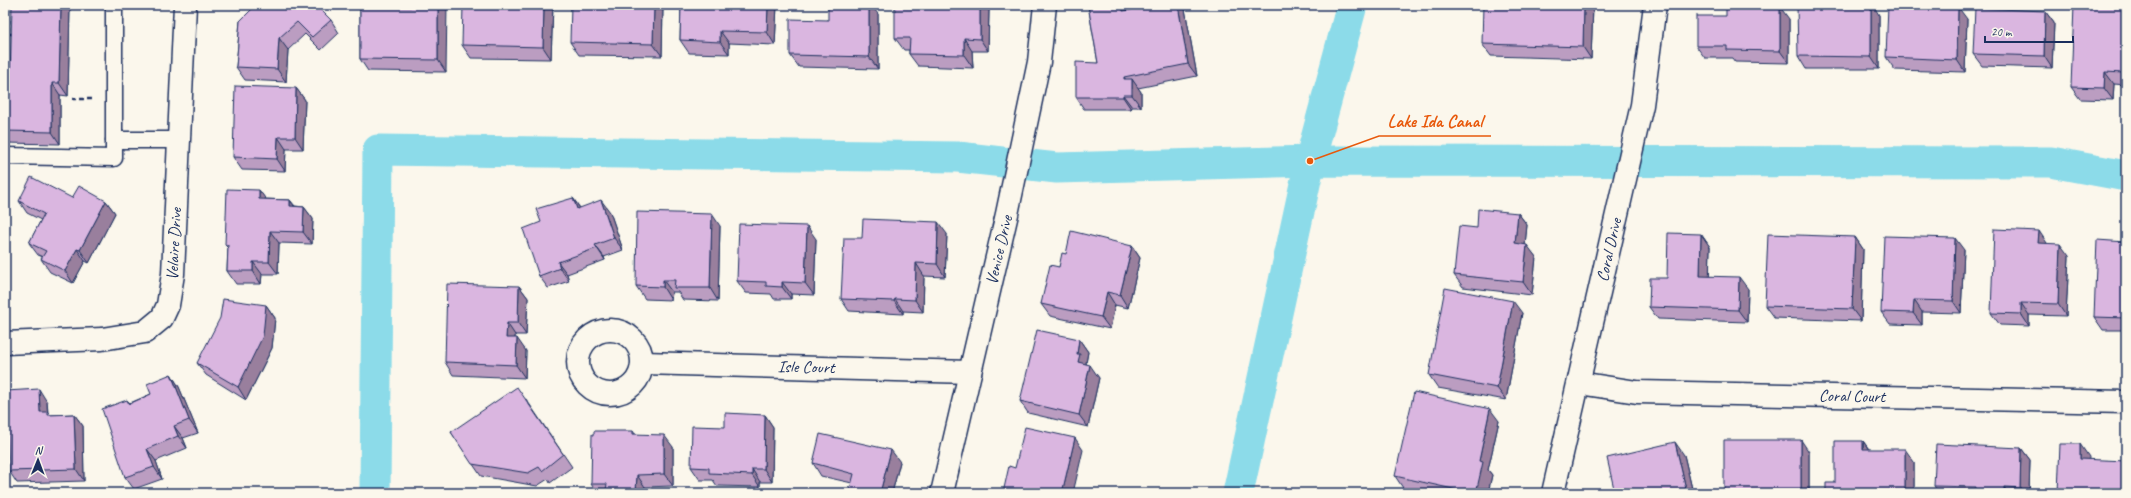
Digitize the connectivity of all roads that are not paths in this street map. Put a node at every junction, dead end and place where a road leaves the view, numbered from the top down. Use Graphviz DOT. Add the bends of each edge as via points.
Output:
graph roads {
  1 [pos="114,5"];
  2 [pos="185,5"];
  3 [pos="1045,5"];
  4 [pos="1655,5"];
  5 [pos="114,140"];
  6 [pos="179,140"];
  7 [pos="5,156"];
  8 [pos="5,344"];
  9 [pos="643,363"];
  10 [pos="970,372"];
  11 [pos="1578,383"];
  12 [pos="2126,402"];
  13 [pos="942,493"];
  14 [pos="1553,493"];
  1 -- 5 [label="lane"];
  2 -- 6 [label="street, Velaire Drive"];
  3 -- 10 [label="street, Venice Drive" via="1039,62"];
  4 -- 11 [label="street, Coral Drive" via="1642,105"];
  5 -- 6 [label="lane"];
  5 -- 7 [label="lane" via="114,158"];
  6 -- 8 [label="street, Velaire Drive" via="171,296 162,318 145,332 122,337"];
  9 -- 10 [label="street, Isle Court"];
  10 -- 13 [label="street, Venice Drive"];
  11 -- 12 [label="street, Coral Court" via="1637,392"];
  11 -- 14 [label="street, Coral Drive"];
}
